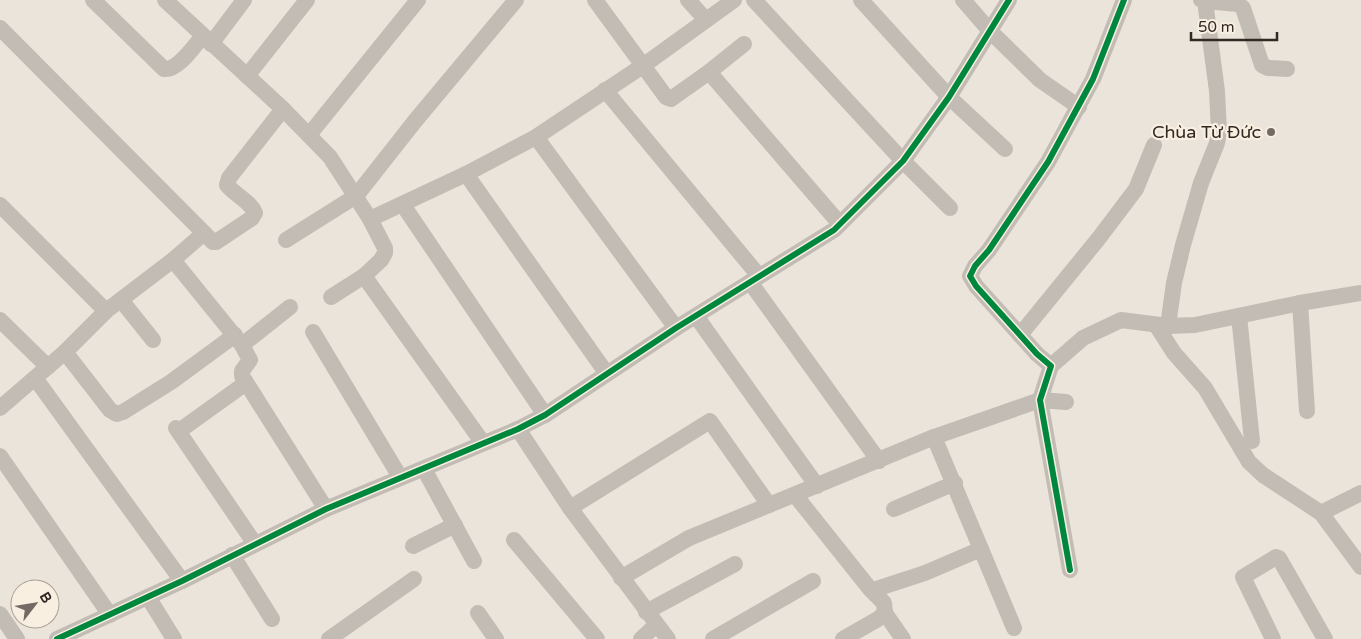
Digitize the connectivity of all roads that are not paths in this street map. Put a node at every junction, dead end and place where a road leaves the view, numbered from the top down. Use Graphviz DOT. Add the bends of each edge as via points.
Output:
graph roads {
  1 [pos="93,0"];
  2 [pos="165,0"];
  3 [pos="244,0"];
  4 [pos="307,0"];
  5 [pos="418,0"];
  6 [pos="516,0"];
  7 [pos="595,0"];
  8 [pos="688,0"];
  9 [pos="734,0"];
  10 [pos="754,0"];
  11 [pos="861,0"];
  12 [pos="963,0"];
  13 [pos="1009,0"];
  14 [pos="1124,0"];
  15 [pos="1210,1"];
  16 [pos="706,20"];
  17 [pos="0,28"];
  18 [pos="990,31"];
  19 [pos="207,40"];
  20 [pos="744,44"];
  21 [pos="644,65"];
  22 [pos="1287,69"];
  23 [pos="709,72"];
  24 [pos="247,76"];
  25 [pos="605,90"];
  26 [pos="949,97"];
  27 [pos="1078,107"];
  28 [pos="284,109"];
  29 [pos="309,135"];
  30 [pos="536,137"];
  31 [pos="1154,145"];
  32 [pos="1005,149"];
  33 [pos="903,161"];
  34 [pos="466,174"];
  35 [pos="356,196"];
  36 [pos="0,205"];
  37 [pos="403,205"];
  38 [pos="950,208"];
  39 [pos="370,219"];
  40 [pos="840,224"];
  41 [pos="204,233"];
  42 [pos="286,240"];
  43 [pos="173,260"];
  44 [pos="364,276"];
  45 [pos="754,279"];
  46 [pos="1361,293"];
  47 [pos="331,298"];
  48 [pos="120,300"];
  49 [pos="1300,303"];
  50 [pos="290,307"];
  51 [pos="106,311"];
  52 [pos="696,316"];
  53 [pos="1239,316"];
  54 [pos="0,320"];
  55 [pos="1155,325"];
  56 [pos="676,328"];
  57 [pos="313,332"];
  58 [pos="1020,335"];
  59 [pos="153,340"];
  60 [pos="239,340"];
  61 [pos="65,352"];
  62 [pos="1051,366"];
  63 [pos="48,367"];
  64 [pos="607,374"];
  65 [pos="35,378"];
  66 [pos="246,383"];
  67 [pos="1040,400"];
  68 [pos="1066,402"];
  69 [pos="0,408"];
  70 [pos="1307,410"];
  71 [pos="545,415"];
  72 [pos="518,429"];
  73 [pos="934,437"];
  74 [pos="1252,441"];
  75 [pos="483,443"];
  76 [pos="0,456"];
  77 [pos="879,461"];
  78 [pos="424,469"];
  79 [pos="400,477"];
  80 [pos="954,483"];
  81 [pos="817,486"];
  82 [pos="1361,493"];
  83 [pos="795,494"];
  84 [pos="769,505"];
  85 [pos="326,508"];
  86 [pos="570,508"];
  87 [pos="894,509"];
  88 [pos="1321,513"];
  89 [pos="455,525"];
  90 [pos="514,540"];
  91 [pos="255,544"];
  92 [pos="413,546"];
  93 [pos="981,549"];
  94 [pos="232,556"];
  95 [pos="474,561"];
  96 [pos="735,564"];
  97 [pos="1361,567"];
  98 [pos="1070,570"];
  99 [pos="621,578"];
  100 [pos="414,579"];
  101 [pos="182,581"];
  102 [pos="813,581"];
  103 [pos="873,590"];
  104 [pos="148,596"];
  105 [pos="478,613"];
  106 [pos="885,613"];
  107 [pos="0,614"];
  108 [pos="110,614"];
  109 [pos="651,618"];
  110 [pos="272,619"];
  111 [pos="1014,628"];
  112 [pos="17,639"];
  113 [pos="57,639"];
  114 [pos="174,639"];
  115 [pos="329,639"];
  116 [pos="496,639"];
  117 [pos="597,639"];
  118 [pos="641,639"];
  119 [pos="668,639"];
  120 [pos="713,639"];
  121 [pos="843,639"];
  122 [pos="903,639"];
  123 [pos="1273,639"];
  124 [pos="1325,639"];
  1 -- 19 [label="street" via="164,69 176,67"];
  2 -- 19 [label="street"];
  3 -- 19 [label="street"];
  4 -- 24 [label="street"];
  5 -- 29 [label="street"];
  6 -- 35 [label="street"];
  7 -- 21 [label="street"];
  8 -- 16 [label="street"];
  9 -- 16 [label="street"];
  10 -- 33 [label="street"];
  11 -- 26 [label="street"];
  12 -- 18 [label="street"];
  13 -- 18 [label="street"];
  14 -- 27 [label="street" via="1093,79"];
  15 -- 22 [label="street" via="1238,4 1243,8 1262,65"];
  15 -- 55 [label="street" via="1219,132 1201,183 1174,283"];
  16 -- 21 [label="street"];
  17 -- 41 [label="street"];
  18 -- 26 [label="street"];
  18 -- 27 [label="street" via="1040,80"];
  19 -- 24 [label="street"];
  20 -- 23 [label="street"];
  21 -- 23 [label="street" via="670,100"];
  21 -- 25 [label="street"];
  23 -- 40 [label="street"];
  24 -- 28 [label="street"];
  25 -- 30 [label="street"];
  25 -- 45 [label="street"];
  26 -- 32 [label="street"];
  26 -- 33 [label="street"];
  27 -- 58 [label="street" via="1048,162 970,276"];
  28 -- 29 [label="street"];
  28 -- 41 [label="street" via="229,178 227,185 256,213 216,242"];
  29 -- 35 [label="street" via="330,157"];
  30 -- 34 [label="street"];
  30 -- 56 [label="street"];
  31 -- 58 [label="street" via="1136,189"];
  33 -- 38 [label="street"];
  33 -- 40 [label="street"];
  34 -- 37 [label="street"];
  34 -- 64 [label="street"];
  35 -- 39 [label="street"];
  35 -- 42 [label="street"];
  36 -- 51 [label="street"];
  37 -- 39 [label="street"];
  37 -- 71 [label="street"];
  39 -- 44 [label="street" via="386,253"];
  40 -- 45 [label="street"];
  41 -- 43 [label="street"];
  43 -- 48 [label="street"];
  43 -- 60 [label="street"];
  44 -- 47 [label="street"];
  44 -- 75 [label="street"];
  45 -- 52 [label="street"];
  45 -- 77 [label="street"];
  46 -- 49 [label="street"];
  48 -- 51 [label="street"];
  48 -- 59 [label="street"];
  49 -- 53 [label="street"];
  49 -- 70 [label="street"];
  50 -- 60 [label="street"];
  51 -- 61 [label="street"];
  52 -- 56 [label="street"];
  52 -- 81 [label="street"];
  53 -- 55 [label="street" via="1195,325"];
  53 -- 74 [label="street"];
  54 -- 63 [label="street"];
  55 -- 62 [label="street" via="1121,320 1084,338"];
  55 -- 88 [label="street" via="1174,353 1205,388 1249,462 1263,475"];
  56 -- 64 [label="street"];
  57 -- 79 [label="street"];
  58 -- 62 [label="street"];
  60 -- 61 [label="street" via="117,414 110,410"];
  60 -- 66 [label="street" via="250,360 241,373"];
  61 -- 63 [label="street"];
  62 -- 67 [label="street"];
  63 -- 65 [label="street"];
  64 -- 71 [label="street"];
  65 -- 69 [label="street"];
  65 -- 101 [label="street"];
  66 -- 85 [label="street"];
  66 -- 91 [label="street" via="177,430"];
  67 -- 68 [label="street"];
  67 -- 73 [label="street"];
  67 -- 98 [label="street"];
  71 -- 72 [label="street"];
  72 -- 75 [label="street"];
  72 -- 86 [label="street"];
  73 -- 77 [label="street"];
  73 -- 80 [label="street"];
  75 -- 78 [label="street"];
  76 -- 108 [label="street"];
  77 -- 81 [label="street"];
  78 -- 79 [label="street"];
  78 -- 89 [label="street"];
  79 -- 85 [label="street"];
  80 -- 87 [label="street"];
  80 -- 93 [label="street"];
  81 -- 83 [label="street"];
  82 -- 88 [label="street"];
  83 -- 84 [label="street"];
  83 -- 103 [label="street"];
  84 -- 86 [label="street" via="710,421"];
  84 -- 99 [label="street" via="689,538"];
  85 -- 91 [label="street"];
  86 -- 99 [label="street"];
  88 -- 97 [label="street"];
  89 -- 92 [label="street"];
  89 -- 95 [label="street"];
  90 -- 117 [label="street"];
  91 -- 94 [label="street"];
  93 -- 103 [label="street" via="925,573"];
  93 -- 111 [label="street"];
  94 -- 101 [label="street"];
  94 -- 110 [label="street"];
  96 -- 109 [label="street"];
  99 -- 109 [label="street"];
  100 -- 115 [label="street"];
  101 -- 104 [label="street"];
  102 -- 120 [label="street"];
  103 -- 106 [label="street" via="884,603"];
  104 -- 108 [label="street"];
  104 -- 114 [label="street"];
  105 -- 116 [label="street"];
  106 -- 121 [label="street"];
  106 -- 122 [label="street"];
  107 -- 112 [label="street"];
  108 -- 113 [label="street"];
  109 -- 118 [label="street"];
  109 -- 119 [label="street"];
  123 -- 124 [label="street" via="1243,579 1245,574 1276,557"];
}
